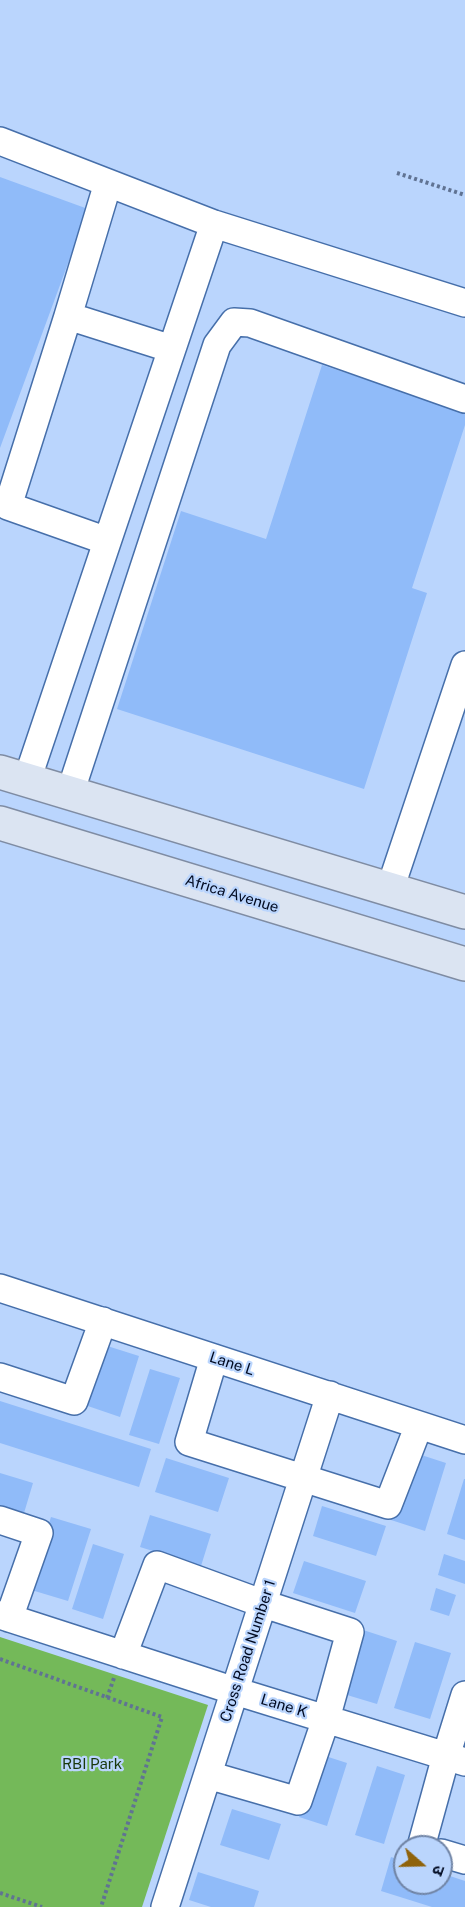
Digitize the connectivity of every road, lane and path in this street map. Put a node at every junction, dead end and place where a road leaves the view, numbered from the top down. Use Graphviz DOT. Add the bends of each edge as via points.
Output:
graph roads {
  1 [pos="0,141"];
  2 [pos="398,173"];
  3 [pos="108,183"];
  4 [pos="465,195"];
  5 [pos="214,224"];
  6 [pos="465,303"];
  7 [pos="68,316"];
  8 [pos="172,349"];
  9 [pos="465,399"];
  10 [pos="107,541"];
  11 [pos="465,665"];
  12 [pos="13,776"];
  13 [pos="70,793"];
  14 [pos="0,823"];
  15 [pos="390,889"];
  16 [pos="465,912"];
  17 [pos="465,964"];
  18 [pos="0,1288"];
  19 [pos="103,1321"];
  20 [pos="214,1358"];
  21 [pos="0,1377"];
  22 [pos="330,1395"];
  23 [pos="418,1425"];
  24 [pos="465,1440"];
  25 [pos="303,1479"];
  26 [pos="0,1520"];
  27 [pos="264,1604"];
  28 [pos="4,1616"];
  29 [pos="123,1655"];
  30 [pos="0,1659"];
  31 [pos="235,1691"];
  32 [pos="465,1695"];
  33 [pos="326,1719"];
  34 [pos="455,1759"];
  35 [pos="208,1775"];
  36 [pos="426,1835"];
  37 [pos="0,1893"];
  38 [pos="172,1905"];
  39 [pos="42,1907"];
  40 [pos="101,1907"];
  1 -- 3 [label="street"];
  2 -- 4 [label="path"];
  3 -- 5 [label="street"];
  3 -- 7 [label="street"];
  5 -- 6 [label="street"];
  5 -- 8 [label="street"];
  7 -- 8 [label="street"];
  7 -- 10 [label="street" via="8,506"];
  8 -- 10 [label="street"];
  9 -- 13 [label="street" via="250,323 234,322 217,345"];
  10 -- 12 [label="street"];
  11 -- 15 [label="street"];
  12 -- 13 [label="main road"];
  13 -- 15 [label="main road"];
  14 -- 17 [label="main road, Africa Avenue"];
  15 -- 16 [label="main road"];
  18 -- 19 [label="street, Lane L"];
  19 -- 20 [label="street, Lane L"];
  19 -- 21 [label="street" via="74,1401"];
  20 -- 22 [label="street, Lane L"];
  20 -- 25 [label="street" via="189,1442"];
  22 -- 23 [label="street, Lane L"];
  22 -- 25 [label="street, Cross Road Number 1"];
  23 -- 24 [label="street, Lane L"];
  23 -- 25 [label="street" via="388,1505"];
  25 -- 27 [label="street, Cross Road Number 1"];
  26 -- 28 [label="street" via="39,1533"];
  27 -- 29 [label="street" via="157,1565"];
  27 -- 31 [label="street, Cross Road Number 1"];
  27 -- 33 [label="street" via="350,1632"];
  28 -- 29 [label="street, Lane K"];
  29 -- 31 [label="street, Lane K"];
  30 -- 40 [label="path" via="162,1717"];
  31 -- 33 [label="street, Lane K"];
  31 -- 35 [label="street, Cross Road Number 1"];
  32 -- 34 [label="street"];
  33 -- 34 [label="street, Lane K"];
  33 -- 35 [label="street" via="298,1801"];
  34 -- 36 [label="street"];
  35 -- 38 [label="street, Cross Road Number 1"];
  37 -- 39 [label="path"];
}
